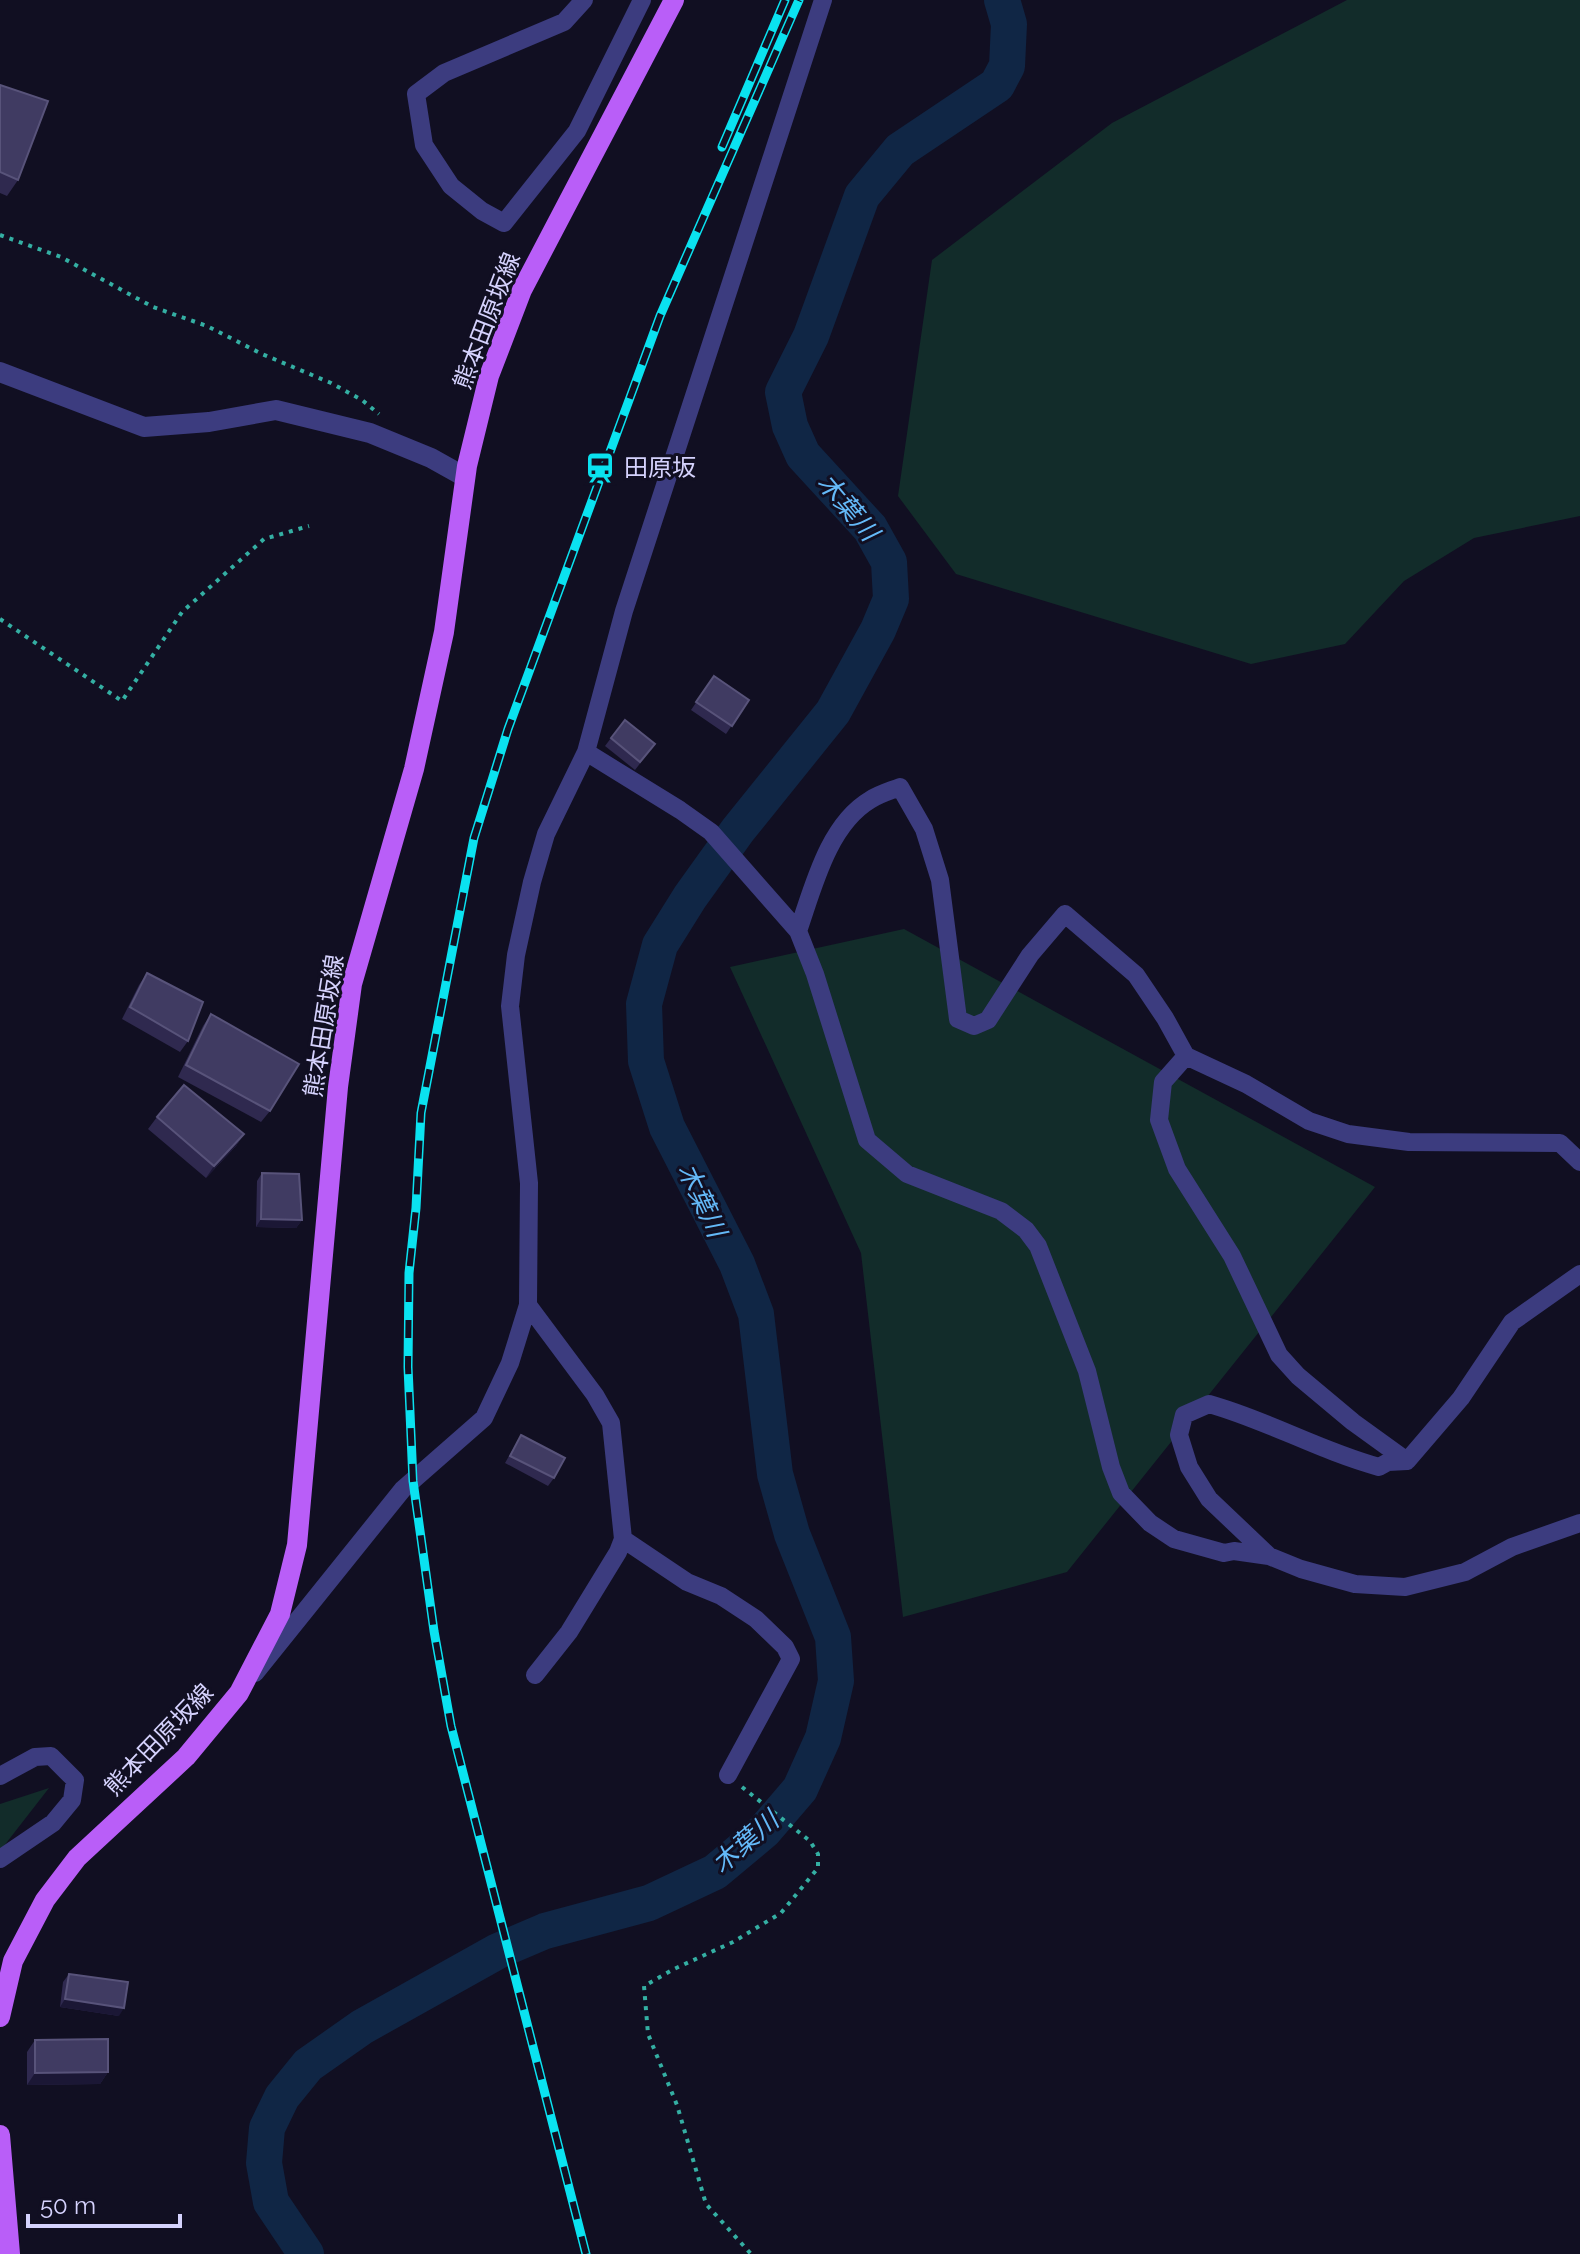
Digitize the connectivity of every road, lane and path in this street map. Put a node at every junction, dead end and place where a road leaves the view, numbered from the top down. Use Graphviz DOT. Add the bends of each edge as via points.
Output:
graph roads {
  1 [pos="584,0"];
  2 [pos="642,0"];
  3 [pos="674,0"];
  4 [pos="823,0"];
  5 [pos="0,235"];
  6 [pos="0,372"];
  7 [pos="384,418"];
  8 [pos="465,477"];
  9 [pos="309,526"];
  10 [pos="0,619"];
  11 [pos="586,752"];
  12 [pos="798,931"];
  13 [pos="1186,1056"];
  14 [pos="1580,1162"];
  15 [pos="1580,1274"];
  16 [pos="528,1305"];
  17 [pos="1407,1461"];
  18 [pos="1580,1523"];
  19 [pos="623,1539"];
  20 [pos="1269,1556"];
  21 [pos="535,1675"];
  22 [pos="239,1693"];
  23 [pos="728,1775"];
  24 [pos="0,1776"];
  25 [pos="0,1859"];
  26 [pos="6,1962"];
  27 [pos="0,2017"];
  28 [pos="0,2135"];
  29 [pos="10,2254"];
  30 [pos="751,2254"];
  1 -- 2 [label="street" via="564,22 444,73 416,94 424,145 451,186 504,223 577,131"];
  3 -- 8 [label="main road, 熊本田原坂線" via="522,290 489,376"];
  4 -- 11 [label="street" via="624,611"];
  5 -- 7 [label="path" via="61,257 153,307 331,383"];
  6 -- 8 [label="street" via="144,427 276,410 370,433"];
  8 -- 22 [label="main road, 熊本田原坂線" via="444,632 414,769 352,984 297,1545 280,1614"];
  9 -- 10 [label="path" via="264,539 182,612 122,701"];
  11 -- 12 [label="street" via="711,832"];
  11 -- 16 [label="street" via="546,834 510,1006 529,1183"];
  12 -- 13 [label="street" via="824,855 842,828 869,800 900,787 924,829 940,880 958,1019 974,1026 988,1020 1030,955 1065,914 1136,975"];
  12 -- 20 [label="street" via="867,1140 907,1174 1001,1211 1038,1246 1087,1371 1121,1493 1174,1539 1224,1553"];
  13 -- 14 [label="street" via="1309,1121 1348,1134 1409,1142 1560,1143"];
  13 -- 17 [label="street" via="1163,1082 1159,1120 1177,1169 1232,1256 1279,1355"];
  15 -- 17 [label="street" via="1512,1322 1461,1398"];
  16 -- 19 [label="street" via="611,1423"];
  16 -- 22 [label="street" via="510,1363 484,1418 403,1489"];
  17 -- 20 [label="street" via="1379,1467 1209,1404 1184,1415 1179,1435 1189,1467 1209,1499"];
  18 -- 20 [label="street" via="1512,1547 1465,1572 1405,1587 1355,1584"];
  19 -- 21 [label="street" via="569,1632"];
  19 -- 23 [label="street" via="756,1619 791,1659"];
  22 -- 26 [label="main road, 熊本田原坂線" via="186,1757 77,1858"];
  23 -- 30 [label="path" via="810,1841 818,1868 781,1913 644,1986 648,2034 677,2105 706,2204"];
  24 -- 25 [label="street" via="35,1757 51,1756 75,1780 72,1800 53,1823"];
  26 -- 27 [label="main road, 熊本田原坂線"];
  28 -- 29 [label="main road"];
}
